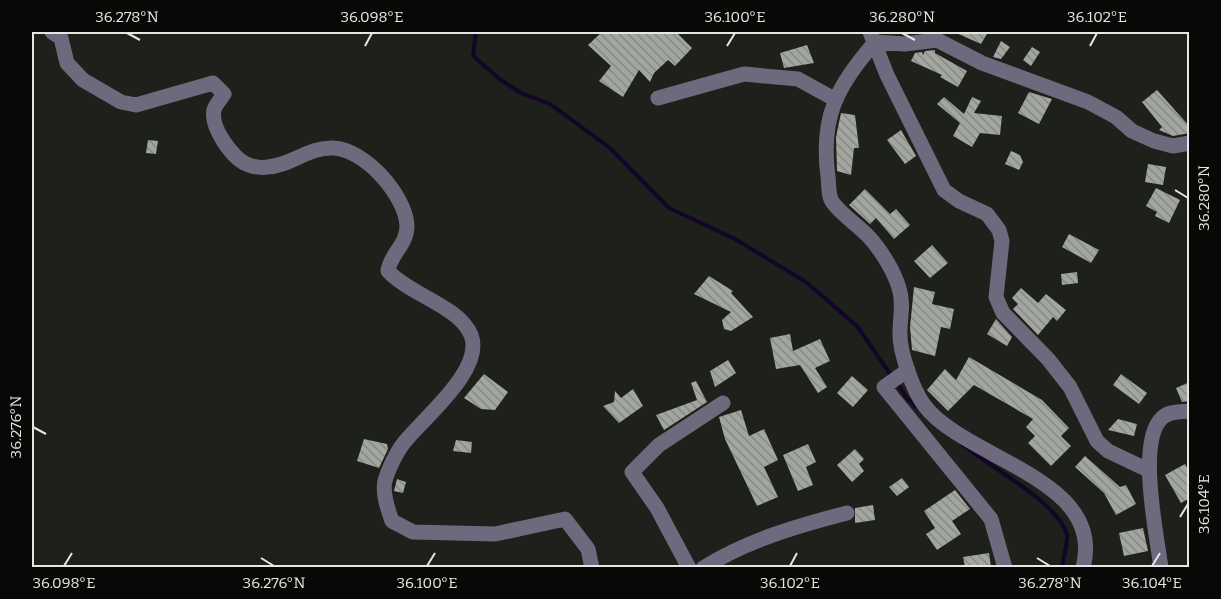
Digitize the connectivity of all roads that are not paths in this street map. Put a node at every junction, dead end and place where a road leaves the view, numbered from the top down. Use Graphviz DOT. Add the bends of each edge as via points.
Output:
graph roads {
  1 [pos="52,32"];
  2 [pos="872,37"];
  3 [pos="658,98"];
  4 [pos="836,100"];
  5 [pos="1190,143"];
  6 [pos="909,370"];
  7 [pos="723,403"];
  8 [pos="1190,411"];
  9 [pos="1148,470"];
  10 [pos="847,513"];
  11 [pos="592,567"];
  12 [pos="689,567"];
  13 [pos="704,567"];
  14 [pos="1005,567"];
  15 [pos="1083,567"];
  16 [pos="1161,567"];
  1 -- 11 [label="street" via="61,38 67,63 83,80 122,102 136,105 213,83 224,94 214,111 215,125 234,156 248,165 268,167 335,148 358,158 387,180 403,207 407,227 404,243 389,261 388,272 458,318 471,334 472,344 472,356 462,375 402,445 394,461 385,483 392,521 413,532 495,534 565,519 588,549"];
  2 -- 4 [label="street"];
  2 -- 5 [label="street" via="905,44 937,40 982,63 1088,102 1154,141 1173,146"];
  2 -- 9 [label="street" via="944,190 987,214 999,230 1002,241 996,297 1003,313 1070,387 1097,441 1108,451"];
  3 -- 4 [label="street" via="744,74 798,78"];
  4 -- 6 [label="street" via="830,107 825,154 831,201 870,238 899,287 899,335"];
  6 -- 14 [label="street" via="884,387 991,519"];
  6 -- 15 [label="street" via="917,392 934,415 1072,506 1086,539"];
  7 -- 12 [label="street" via="659,445 632,472"];
  8 -- 9 [label="street" via="1169,413 1157,423"];
  9 -- 16 [label="street"];
  10 -- 13 [label="street" via="748,543"];
}
